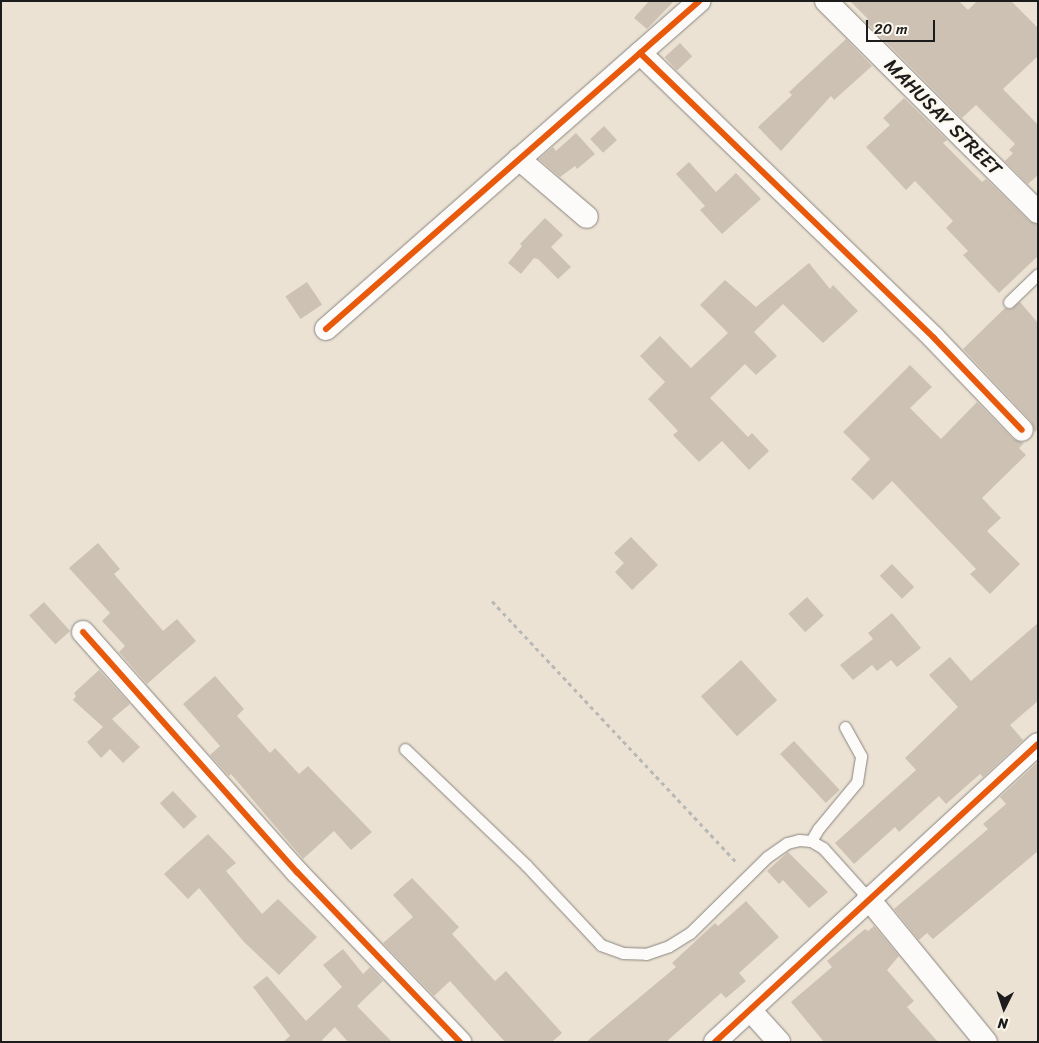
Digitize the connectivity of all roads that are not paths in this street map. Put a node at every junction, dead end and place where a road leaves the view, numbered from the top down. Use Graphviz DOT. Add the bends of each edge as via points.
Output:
graph roads {
  1 [pos="826,1"];
  2 [pos="688,5"];
  3 [pos="640,53"];
  4 [pos="519,159"];
  5 [pos="1038,212"];
  6 [pos="586,217"];
  7 [pos="1038,274"];
  8 [pos="1009,302"];
  9 [pos="326,329"];
  10 [pos="1022,430"];
  11 [pos="83,632"];
  12 [pos="846,727"];
  13 [pos="1038,744"];
  14 [pos="405,749"];
  15 [pos="811,841"];
  16 [pos="868,898"];
  17 [pos="751,1010"];
  18 [pos="460,1042"];
  19 [pos="715,1042"];
  20 [pos="779,1042"];
  21 [pos="986,1042"];
  1 -- 5 [label="street, MAHUSAY STREET"];
  2 -- 3 [label="street"];
  3 -- 4 [label="street"];
  3 -- 10 [label="street" via="934,338"];
  4 -- 6 [label="street"];
  4 -- 9 [label="street"];
  7 -- 8 [label="lane"];
  11 -- 18 [label="street" via="297,872"];
  12 -- 15 [label="lane" via="861,756 857,782"];
  13 -- 16 [label="street"];
  14 -- 15 [label="lane" via="526,865 602,944 623,953 646,954 669,946 690,933 787,843"];
  15 -- 16 [label="lane" via="823,848"];
  16 -- 17 [label="street"];
  16 -- 21 [label="street"];
  17 -- 19 [label="street"];
  17 -- 20 [label="street"];
}
